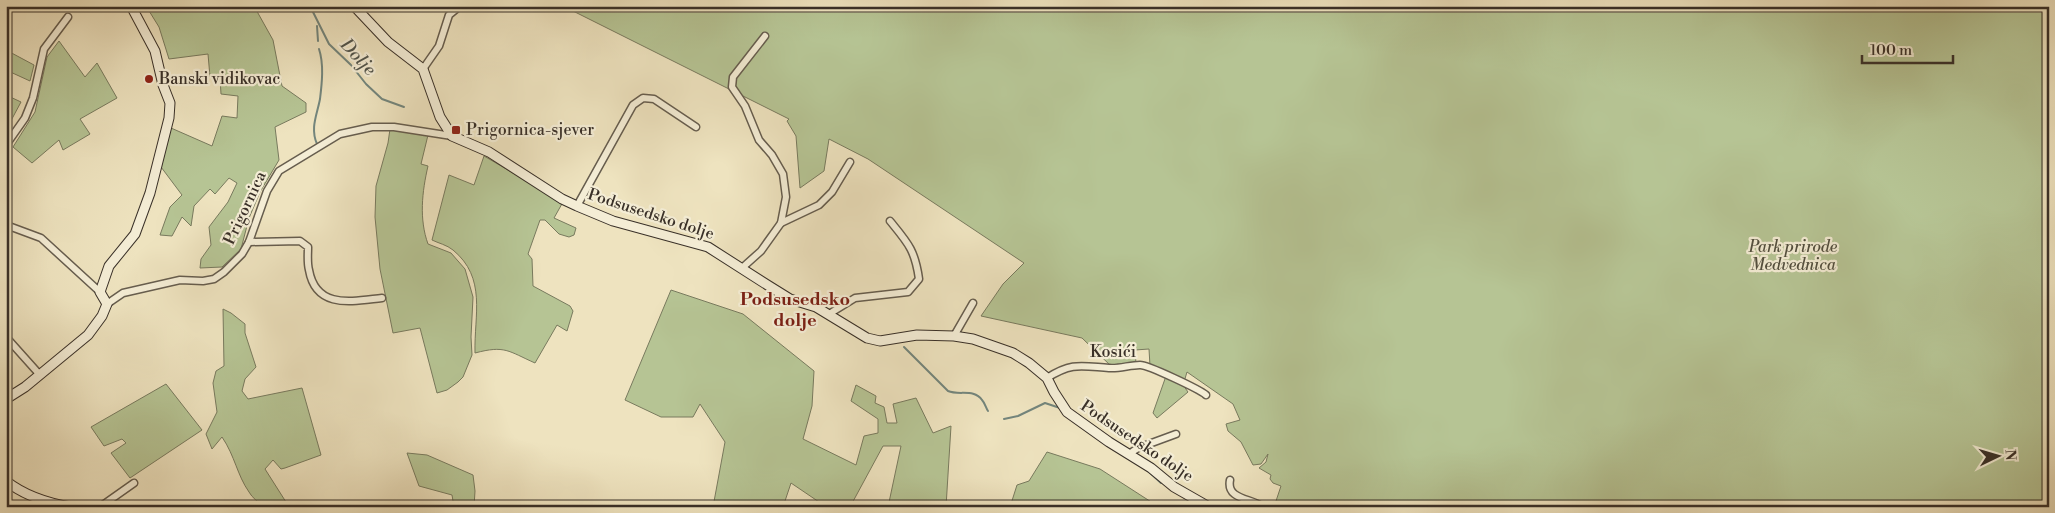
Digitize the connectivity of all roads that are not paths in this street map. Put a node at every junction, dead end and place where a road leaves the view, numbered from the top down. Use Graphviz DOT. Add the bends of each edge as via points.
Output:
graph roads {
  1 [pos="131,6"];
  2 [pos="354,6"];
  3 [pos="460,6"];
  4 [pos="68,17"];
  5 [pos="765,36"];
  6 [pos="423,69"];
  7 [pos="696,127"];
  8 [pos="452,136"];
  9 [pos="6,145"];
  10 [pos="850,162"];
  11 [pos="577,206"];
  12 [pos="890,221"];
  13 [pos="781,223"];
  14 [pos="6,225"];
  15 [pos="249,242"];
  16 [pos="742,268"];
  17 [pos="100,292"];
  18 [pos="382,298"];
  19 [pos="973,303"];
  20 [pos="106,304"];
  21 [pos="829,314"];
  22 [pos="954,336"];
  23 [pos="6,337"];
  24 [pos="40,375"];
  25 [pos="1047,378"];
  26 [pos="1206,395"];
  27 [pos="6,399"];
  28 [pos="1176,434"];
  29 [pos="1129,454"];
  30 [pos="1230,480"];
  31 [pos="6,481"];
  32 [pos="134,483"];
  33 [pos="51,505"];
  34 [pos="71,507"];
  35 [pos="100,507"];
  36 [pos="1209,507"];
  37 [pos="1263,507"];
  1 -- 17 [label="street" via="155,51 170,103 169,118 150,193 135,234 109,266"];
  2 -- 6 [label="street" via="388,42"];
  3 -- 6 [label="street" via="449,15 439,46"];
  4 -- 9 [label="street" via="44,49 33,98 25,118"];
  5 -- 13 [label="street" via="733,78 732,87 745,106 759,140 772,154 783,174 786,197"];
  6 -- 8 [label="street" via="440,117"];
  7 -- 11 [label="street" via="654,99 643,98 633,105"];
  8 -- 11 [label="street, Podsusedsko dolje" via="489,152"];
  8 -- 15 [label="street, Prigornica" via="394,127 340,134 279,171 266,191"];
  10 -- 13 [label="street" via="832,192 819,205"];
  11 -- 16 [label="street, Podsusedsko dolje" via="613,221 708,247"];
  12 -- 21 [label="street" via="916,259 919,279 908,292 855,298"];
  13 -- 16 [label="street" via="761,251"];
  14 -- 17 [label="street" via="41,238"];
  15 -- 18 [label="street" via="300,241 308,247 309,271 317,291 331,300"];
  15 -- 20 [label="street, Prigornica" via="242,254 214,279 180,280 123,293"];
  16 -- 21 [label="street, Podsusedsko dolje" via="790,298"];
  17 -- 20 [label="street"];
  19 -- 22 [label="street"];
  20 -- 24 [label="street" via="102,316 88,335"];
  21 -- 22 [label="street, Podsusedsko dolje" via="867,338 880,341 917,335"];
  22 -- 25 [label="street, Podsusedsko dolje" via="1013,353"];
  23 -- 24 [label="street"];
  24 -- 27 [label="street"];
  25 -- 26 [label="street, Kosići" via="1062,368 1079,365 1111,368 1142,365 1197,388"];
  25 -- 29 [label="street, Podsusedsko dolje" via="1067,412"];
  28 -- 29 [label="street"];
  29 -- 36 [label="street, Podsusedsko dolje" via="1174,487"];
  30 -- 37 [label="street" via="1233,493"];
  31 -- 33 [label="street" via="25,494"];
  32 -- 35 [label="street"];
  33 -- 34 [label="street"];
}
